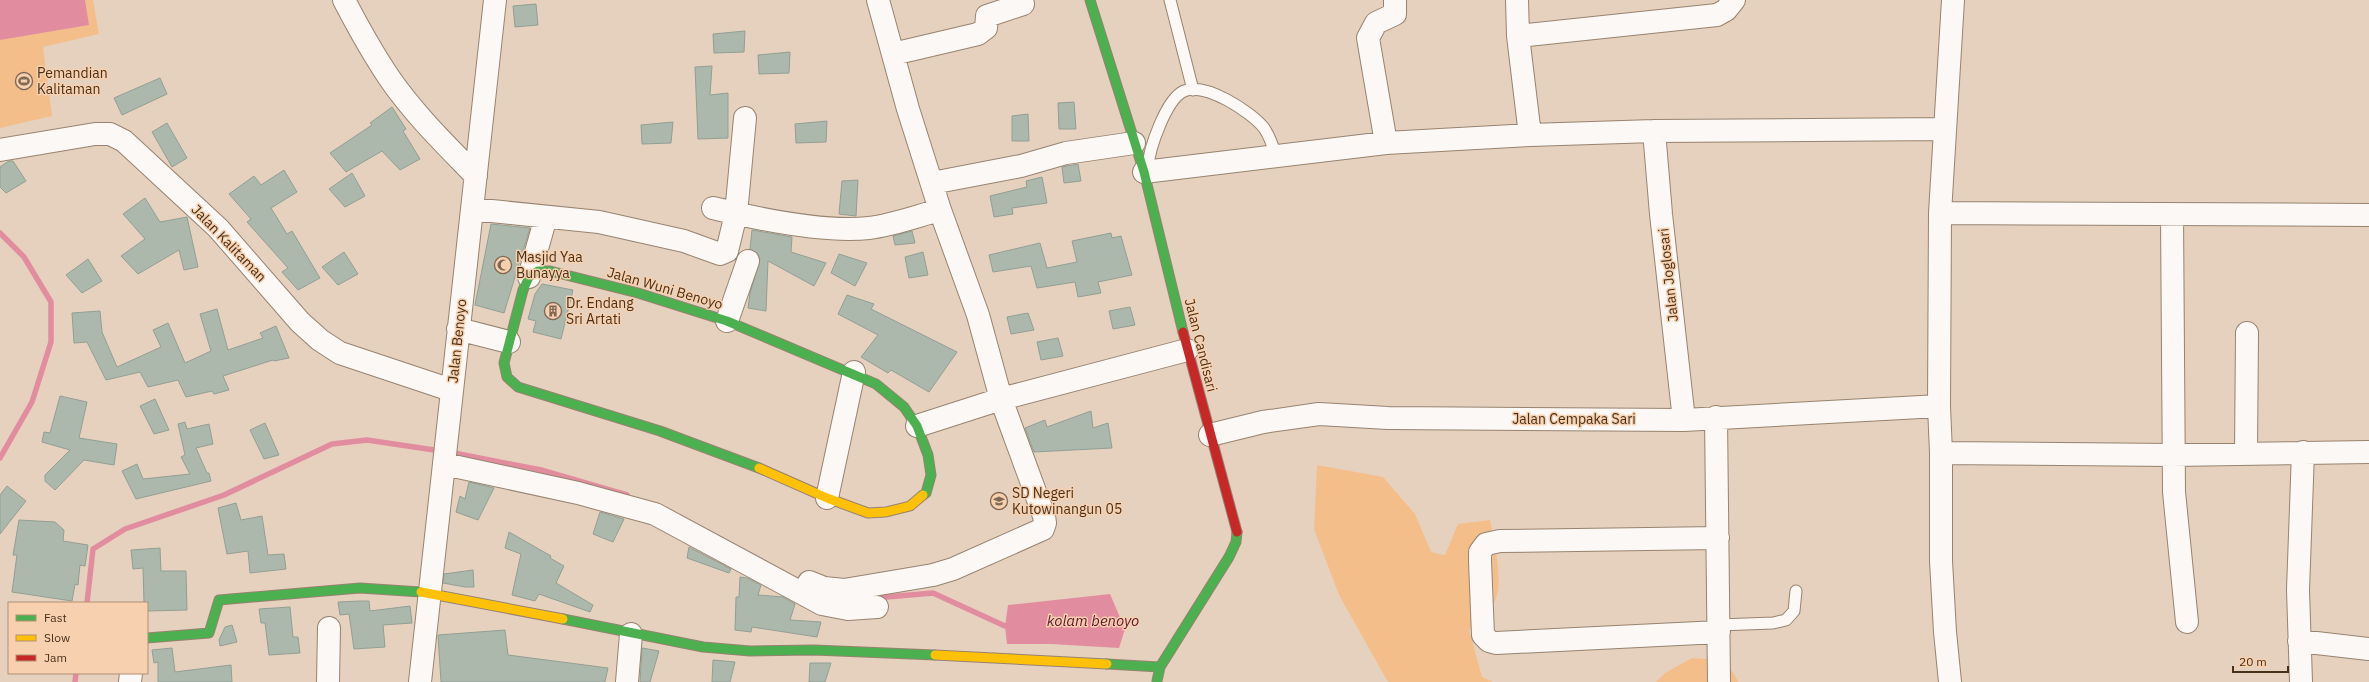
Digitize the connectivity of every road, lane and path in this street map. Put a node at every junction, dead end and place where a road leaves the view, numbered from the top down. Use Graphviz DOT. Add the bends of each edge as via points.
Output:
graph roads {
  1 [pos="344,0"];
  2 [pos="495,0"];
  3 [pos="878,0"];
  4 [pos="1090,0"];
  5 [pos="1170,0"];
  6 [pos="1395,0"];
  7 [pos="1517,0"];
  8 [pos="1734,0"];
  9 [pos="1953,0"];
  10 [pos="1023,4"];
  11 [pos="1518,36"];
  12 [pos="893,54"];
  13 [pos="1192,90"];
  14 [pos="745,118"];
  15 [pos="1944,129"];
  16 [pos="1654,131"];
  17 [pos="1530,135"];
  18 [pos="1134,143"];
  19 [pos="1386,143"];
  20 [pos="0,150"];
  21 [pos="1276,156"];
  22 [pos="1145,172"];
  23 [pos="476,176"];
  24 [pos="932,182"];
  25 [pos="713,208"];
  26 [pos="472,209"];
  27 [pos="940,210"];
  28 [pos="1940,213"];
  29 [pos="736,214"];
  30 [pos="2172,215"];
  31 [pos="2369,215"];
  32 [pos="546,217"];
  33 [pos="748,261"];
  34 [pos="529,277"];
  35 [pos="727,321"];
  36 [pos="458,329"];
  37 [pos="2247,334"];
  38 [pos="509,342"];
  39 [pos="1187,350"];
  40 [pos="854,372"];
  41 [pos="451,390"];
  42 [pos="1001,399"];
  43 [pos="1939,406"];
  44 [pos="1716,417"];
  45 [pos="1684,420"];
  46 [pos="917,426"];
  47 [pos="1210,435"];
  48 [pos="2246,452"];
  49 [pos="2303,452"];
  50 [pos="2369,452"];
  51 [pos="1941,453"];
  52 [pos="2173,455"];
  53 [pos="445,456"];
  54 [pos="827,498"];
  55 [pos="1718,538"];
  56 [pos="809,582"];
  57 [pos="1796,591"];
  58 [pos="429,593"];
  59 [pos="844,599"];
  60 [pos="877,607"];
  61 [pos="2187,622"];
  62 [pos="329,628"];
  63 [pos="1719,629"];
  64 [pos="631,634"];
  65 [pos="148,638"];
  66 [pos="2299,641"];
  67 [pos="2369,649"];
  68 [pos="1160,667"];
  69 [pos="328,682"];
  70 [pos="420,682"];
  71 [pos="627,682"];
  72 [pos="1156,682"];
  73 [pos="1719,682"];
  74 [pos="1950,682"];
  75 [pos="2301,682"];
  1 -- 23 [label="street" via="362,37 390,80 428,126"];
  2 -- 23 [label="street, Jalan Benoyo"];
  3 -- 12 [label="street"];
  4 -- 18 [label="street, Jalan Candisari" via="1096,28"];
  5 -- 13 [label="lane"];
  6 -- 19 [label="street" via="1395,14 1376,23 1368,38"];
  7 -- 11 [label="street"];
  8 -- 11 [label="street" via="1726,10 1717,15"];
  9 -- 15 [label="street"];
  10 -- 12 [label="street" via="987,16 986,28 978,34"];
  11 -- 17 [label="street"];
  12 -- 24 [label="street"];
  13 -- 21 [label="lane" via="1217,95 1251,116 1271,140"];
  13 -- 22 [label="lane" via="1178,95 1158,127"];
  14 -- 29 [label="street"];
  15 -- 16 [label="street"];
  15 -- 28 [label="street"];
  16 -- 17 [label="street"];
  16 -- 45 [label="street, Jalan Joglosari"];
  17 -- 19 [label="street"];
  18 -- 22 [label="street, Jalan Candisari"];
  18 -- 24 [label="street" via="1066,153 1021,166"];
  19 -- 21 [label="street"];
  20 -- 41 [label="street, Jalan Kalitaman" via="95,134 110,134 124,141 218,228 268,282 300,322 320,340 340,353"];
  21 -- 22 [label="street"];
  22 -- 39 [label="street, Jalan Candisari"];
  23 -- 26 [label="street, Jalan Benoyo"];
  24 -- 27 [label="street"];
  25 -- 29 [label="street"];
  26 -- 32 [label="street"];
  26 -- 36 [label="street, Jalan Benoyo"];
  27 -- 29 [label="street" via="871,228 839,230"];
  27 -- 42 [label="street" via="978,315"];
  28 -- 30 [label="street"];
  28 -- 43 [label="street"];
  29 -- 32 [label="street" via="727,251 720,254 647,231 599,222"];
  30 -- 31 [label="street"];
  30 -- 52 [label="street"];
  32 -- 34 [label="street"];
  33 -- 35 [label="street"];
  34 -- 35 [label="street, Jalan Wuni Benoyo" via="538,271 550,271 638,293"];
  34 -- 38 [label="street"];
  35 -- 40 [label="street, Jalan Wuni Benoyo"];
  36 -- 38 [label="street"];
  36 -- 41 [label="street, Jalan Benoyo"];
  37 -- 48 [label="street"];
  38 -- 54 [label="street, Jalan Wuni Benoyo" via="504,370 507,377 518,387 668,434 757,467"];
  39 -- 42 [label="street"];
  39 -- 47 [label="street, Jalan Candisari"];
  40 -- 46 [label="street, Jalan Wuni Benoyo" via="876,384 904,407"];
  40 -- 54 [label="street"];
  41 -- 53 [label="street, Jalan Benoyo"];
  42 -- 46 [label="street"];
  42 -- 59 [label="street" via="1044,516 1045,527 943,573"];
  43 -- 44 [label="street, Jalan Cempaka Sari"];
  43 -- 51 [label="street"];
  44 -- 45 [label="street, Jalan Cempaka Sari"];
  44 -- 55 [label="street"];
  45 -- 47 [label="street, Jalan Cempaka Sari" via="1388,418 1319,414 1263,422"];
  46 -- 54 [label="street, Jalan Wuni Benoyo" via="928,455 931,475 926,493 910,506 868,513"];
  47 -- 68 [label="street, Jalan Candisari" via="1237,527 1236,542"];
  48 -- 49 [label="street"];
  48 -- 52 [label="street"];
  49 -- 50 [label="street"];
  49 -- 66 [label="street" via="2298,590"];
  51 -- 52 [label="street"];
  51 -- 74 [label="street" via="1941,561"];
  52 -- 61 [label="street" via="2174,492"];
  53 -- 58 [label="street, Jalan Benoyo"];
  53 -- 59 [label="street" via="655,514 822,604"];
  55 -- 63 [label="street"];
  55 -- 63 [label="street" via="1500,541 1486,544 1480,552 1480,561 1483,635 1496,643"];
  56 -- 59 [label="street"];
  57 -- 63 [label="lane" via="1794,611 1786,620"];
  58 -- 64 [label="street"];
  58 -- 65 [label="street" via="360,588 230,598 219,600 215,605 214,626 209,633"];
  58 -- 70 [label="street, Jalan Benoyo"];
  59 -- 60 [label="street"];
  62 -- 69 [label="street"];
  63 -- 73 [label="street"];
  64 -- 68 [label="street" via="702,647 750,651 814,650 924,654"];
  64 -- 71 [label="street"];
  66 -- 67 [label="street"];
  66 -- 75 [label="street"];
  68 -- 72 [label="street, Jalan Candisari"];
}
